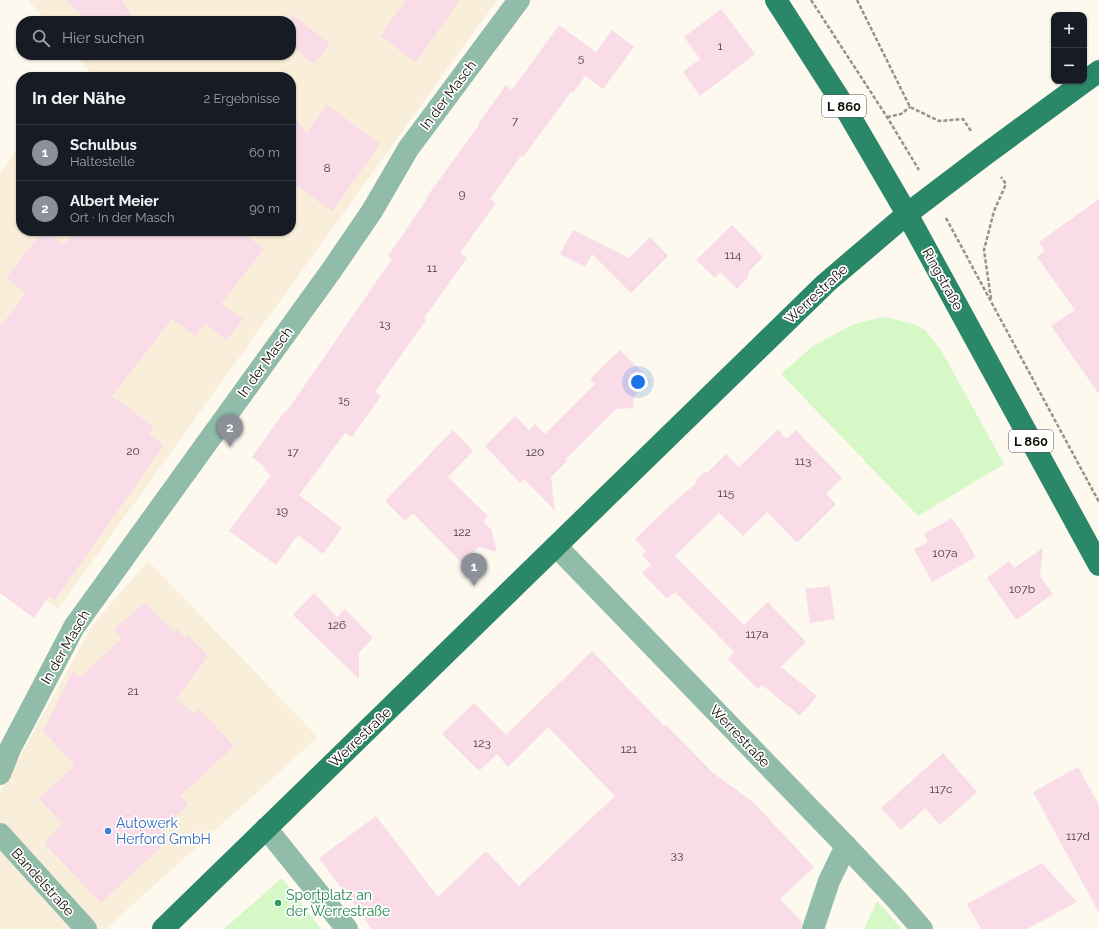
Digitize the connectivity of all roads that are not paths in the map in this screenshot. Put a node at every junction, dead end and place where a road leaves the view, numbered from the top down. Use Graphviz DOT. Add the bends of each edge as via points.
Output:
graph roads {
  1 [pos="519,0"];
  2 [pos="776,0"];
  3 [pos="1099,71"];
  4 [pos="907,214"];
  5 [pos="556,546"];
  6 [pos="1099,565"];
  7 [pos="0,774"];
  8 [pos="266,828"];
  9 [pos="0,834"];
  10 [pos="846,846"];
  11 [pos="86,929"];
  12 [pos="163,929"];
  13 [pos="347,929"];
  14 [pos="812,929"];
  15 [pos="922,929"];
  1 -- 7 [label="street, In der Masch" via="408,149 372,211 331,271 74,627 10,749"];
  2 -- 4 [label="main road, Ringstraße / L 860" via="844,106"];
  3 -- 4 [label="main road, Werrestraße"];
  4 -- 5 [label="main road, Werrestraße" via="826,283"];
  4 -- 6 [label="main road, Ringstraße / L 860"];
  5 -- 8 [label="main road, Werrestraße"];
  5 -- 10 [label="street, Werrestraße"];
  8 -- 12 [label="main road, Werrestraße"];
  8 -- 13 [label="street"];
  9 -- 11 [label="street, Bandelstraße"];
  10 -- 14 [label="street" via="829,881"];
  10 -- 15 [label="street, Werrestraße"];
}
